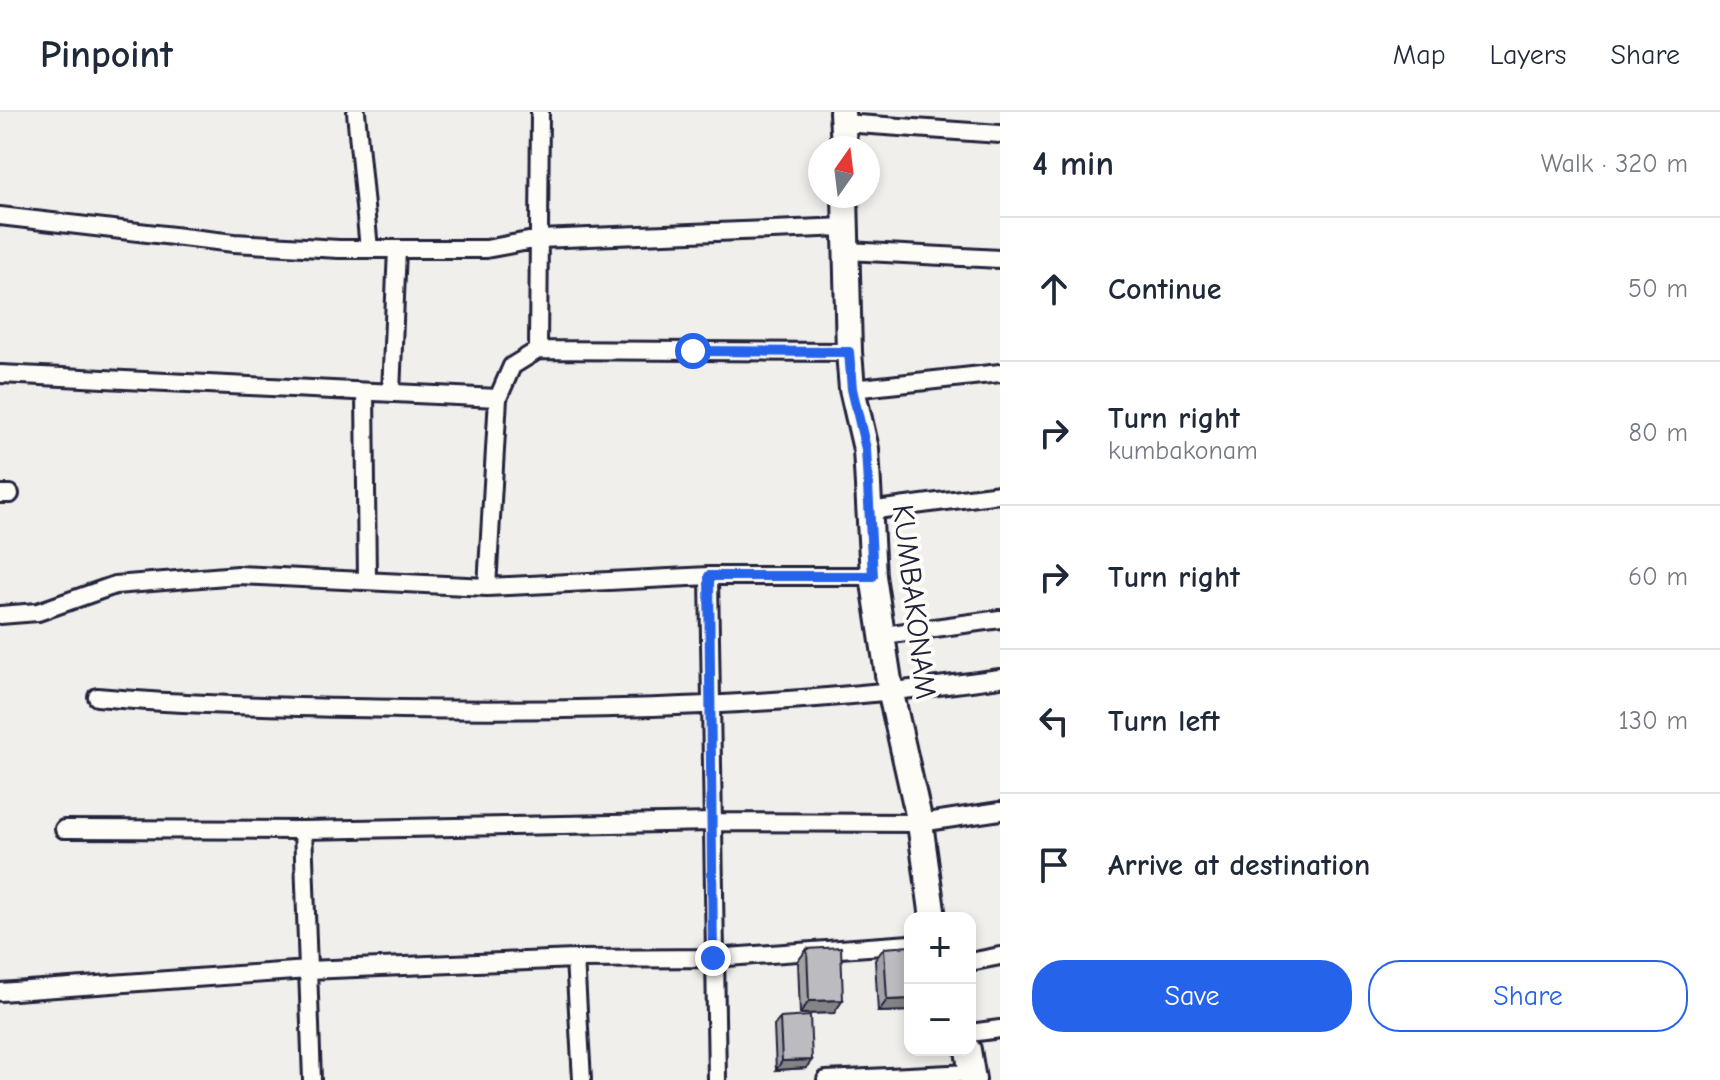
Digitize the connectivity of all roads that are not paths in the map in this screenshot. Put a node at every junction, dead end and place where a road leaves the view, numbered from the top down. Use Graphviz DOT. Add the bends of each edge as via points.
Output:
graph roads {
  1 [pos="356,112"];
  2 [pos="540,112"];
  3 [pos="842,117"];
  4 [pos="1000,134"];
  5 [pos="845,208"];
  6 [pos="0,216"];
  7 [pos="539,239"];
  8 [pos="846,239"];
  9 [pos="369,249"];
  10 [pos="397,249"];
  11 [pos="1000,259"];
  12 [pos="538,350"];
  13 [pos="849,352"];
  14 [pos="1000,373"];
  15 [pos="0,374"];
  16 [pos="852,389"];
  17 [pos="365,392"];
  18 [pos="391,393"];
  19 [pos="498,398"];
  20 [pos="1000,494"];
  21 [pos="868,511"];
  22 [pos="709,576"];
  23 [pos="873,576"];
  24 [pos="367,581"];
  25 [pos="487,587"];
  26 [pos="0,615"];
  27 [pos="1000,619"];
  28 [pos="884,635"];
  29 [pos="1000,678"];
  30 [pos="891,694"];
  31 [pos="97,697"];
  32 [pos="711,704"];
  33 [pos="1000,811"];
  34 [pos="713,822"];
  35 [pos="920,823"];
  36 [pos="64,829"];
  37 [pos="303,830"];
  38 [pos="932,912"];
  39 [pos="904,944"];
  40 [pos="1000,956"];
  41 [pos="713,958"];
  42 [pos="575,959"];
  43 [pos="976,961"];
  44 [pos="308,970"];
  45 [pos="0,992"];
  46 [pos="1000,1029"];
  47 [pos="976,1032"];
  48 [pos="971,1068"];
  49 [pos="312,1080"];
  50 [pos="582,1080"];
  51 [pos="717,1080"];
  52 [pos="826,1080"];
  1 -- 9 [label="street"];
  2 -- 7 [label="street"];
  3 -- 4 [label="street"];
  5 -- 8 [label="street, KUMBAKONAM"];
  6 -- 9 [label="street" via="234,243"];
  7 -- 8 [label="street"];
  7 -- 10 [label="street" via="486,249"];
  7 -- 12 [label="street"];
  8 -- 11 [label="street"];
  8 -- 13 [label="street, KUMBAKONAM"];
  9 -- 10 [label="street"];
  10 -- 18 [label="street"];
  12 -- 13 [label="street"];
  12 -- 19 [label="street" via="512,366"];
  13 -- 16 [label="street, KUMBAKONAM"];
  14 -- 16 [label="street"];
  15 -- 17 [label="street"];
  16 -- 21 [label="street, KUMBAKONAM" via="866,449"];
  17 -- 18 [label="street"];
  17 -- 24 [label="street"];
  18 -- 19 [label="street"];
  19 -- 25 [label="street"];
  20 -- 21 [label="street"];
  21 -- 23 [label="street, KUMBAKONAM"];
  22 -- 23 [label="street"];
  22 -- 25 [label="street"];
  22 -- 32 [label="street"];
  23 -- 28 [label="street, KUMBAKONAM"];
  24 -- 25 [label="street"];
  24 -- 26 [label="street" via="238,575 115,585 38,612"];
  27 -- 28 [label="street"];
  28 -- 30 [label="street, KUMBAKONAM"];
  29 -- 30 [label="street"];
  30 -- 32 [label="street"];
  30 -- 35 [label="street, KUMBAKONAM"];
  31 -- 32 [label="street" via="189,705 552,711"];
  32 -- 34 [label="street"];
  33 -- 35 [label="street"];
  34 -- 35 [label="street"];
  34 -- 37 [label="street"];
  34 -- 41 [label="street"];
  35 -- 38 [label="street, KUMBAKONAM"];
  36 -- 37 [label="street"];
  37 -- 44 [label="street"];
  39 -- 41 [label="street"];
  40 -- 43 [label="street"];
  41 -- 42 [label="street"];
  41 -- 51 [label="street"];
  42 -- 44 [label="street"];
  42 -- 50 [label="street"];
  44 -- 45 [label="street"];
  44 -- 49 [label="street"];
  46 -- 47 [label="street"];
  48 -- 52 [label="street"];
}
